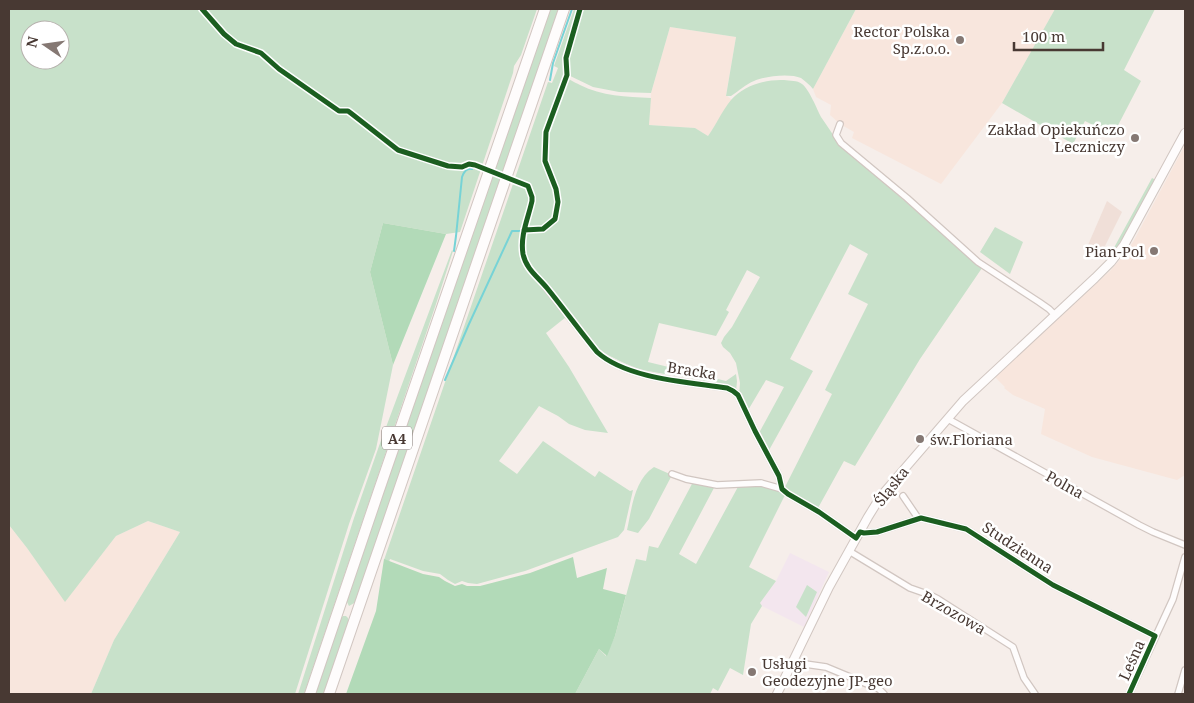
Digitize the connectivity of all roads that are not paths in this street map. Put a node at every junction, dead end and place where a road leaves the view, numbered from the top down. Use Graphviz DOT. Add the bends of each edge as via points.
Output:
graph roads {
  1 [pos="546,9"];
  2 [pos="564,9"];
  3 [pos="840,124"];
  4 [pos="1185,133"];
  5 [pos="545,286"];
  6 [pos="1054,315"];
  7 [pos="948,418"];
  8 [pos="672,474"];
  9 [pos="782,489"];
  10 [pos="903,496"];
  11 [pos="918,518"];
  12 [pos="858,535"];
  13 [pos="1185,545"];
  14 [pos="849,551"];
  15 [pos="1185,557"];
  16 [pos="1155,636"];
  17 [pos="794,660"];
  18 [pos="1185,670"];
  19 [pos="310,694"];
  20 [pos="329,694"];
  21 [pos="778,694"];
  22 [pos="884,694"];
  23 [pos="1035,694"];
  24 [pos="1129,694"];
  25 [pos="1178,694"];
  1 -- 19 [label="highway, A4"];
  2 -- 20 [label="highway, A4"];
  3 -- 6 [label="street" via="836,135 841,143 978,262"];
  4 -- 6 [label="main road, Śląska" via="1120,251"];
  5 -- 9 [label="street, Bracka" via="603,357 646,375 727,388 738,395 779,476"];
  6 -- 7 [label="main road, Śląska"];
  7 -- 12 [label="main road, Śląska" via="882,496"];
  7 -- 13 [label="street, Polna" via="1140,525"];
  8 -- 9 [label="street" via="717,485 760,483"];
  9 -- 12 [label="street"];
  10 -- 11 [label="street"];
  11 -- 12 [label="street"];
  11 -- 16 [label="street, Studzienna" via="966,529 1053,585"];
  12 -- 14 [label="main road, Śląska"];
  14 -- 17 [label="main road, Śląska"];
  14 -- 23 [label="street, Brzozowa" via="910,588 938,599 1013,646 1024,678"];
  15 -- 16 [label="street, Leśna" via="1173,599"];
  16 -- 24 [label="street, Leśna"];
  17 -- 21 [label="main road, Śląska"];
  17 -- 22 [label="street" via="836,670"];
  18 -- 25 [label="street"];
}
